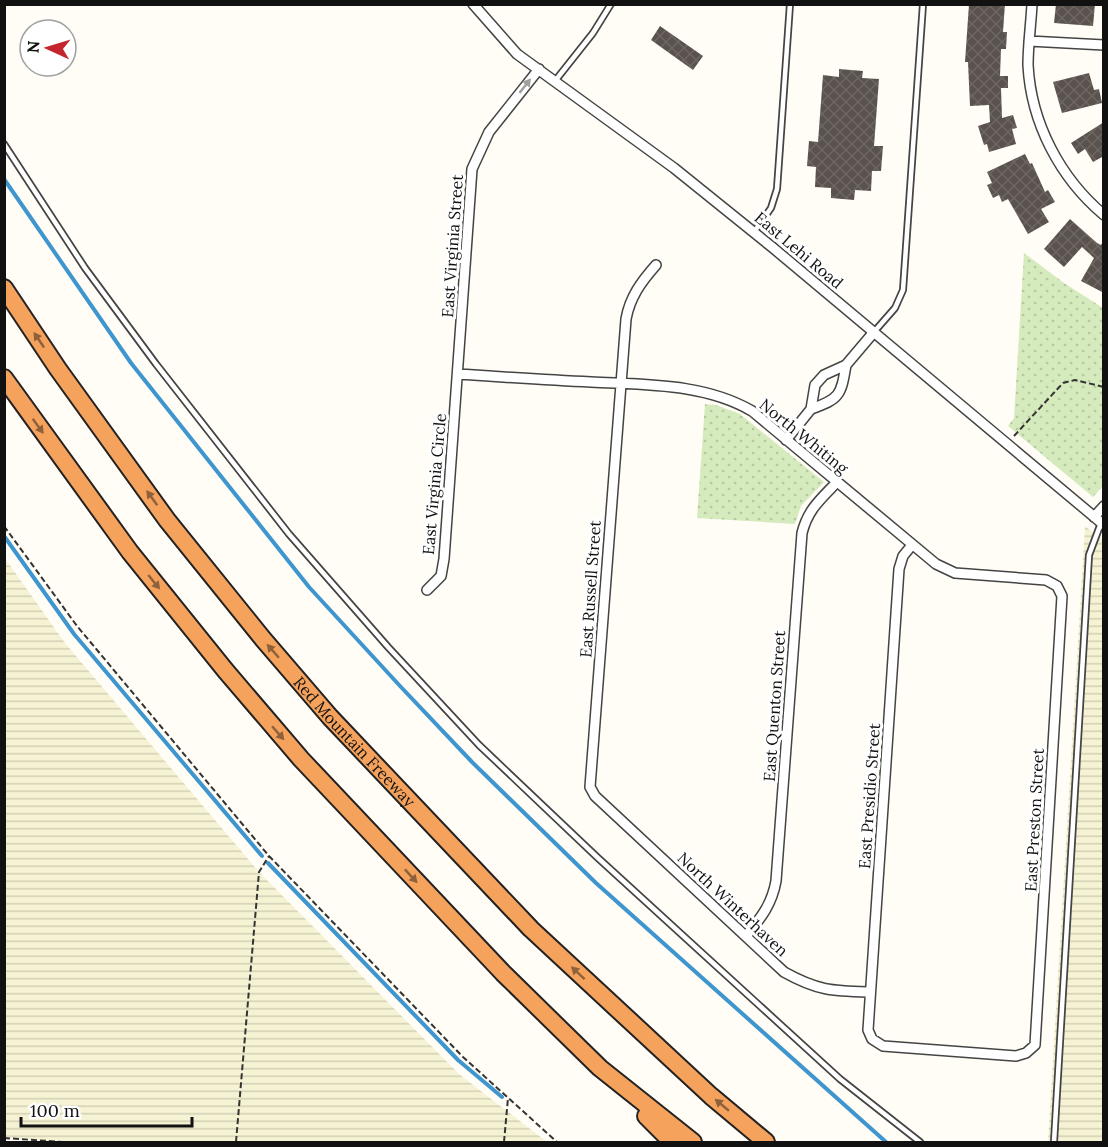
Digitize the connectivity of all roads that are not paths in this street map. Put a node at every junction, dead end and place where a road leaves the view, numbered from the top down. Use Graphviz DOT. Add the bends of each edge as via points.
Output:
graph roads {
  1 [pos="473,4"];
  2 [pos="611,4"];
  3 [pos="790,4"];
  4 [pos="923,4"];
  5 [pos="1032,4"];
  6 [pos="1029,41"];
  7 [pos="1104,45"];
  8 [pos="538,69"];
  9 [pos="555,81"];
  10 [pos="4,144"];
  11 [pos="1104,215"];
  12 [pos="754,232"];
  13 [pos="656,265"];
  14 [pos="4,288"];
  15 [pos="874,332"];
  16 [pos="846,365"];
  17 [pos="458,374"];
  18 [pos="4,378"];
  19 [pos="621,384"];
  20 [pos="811,409"];
  21 [pos="786,440"];
  22 [pos="837,482"];
  23 [pos="1104,506"];
  24 [pos="1100,522"];
  25 [pos="912,545"];
  26 [pos="426,590"];
  27 [pos="1062,596"];
  28 [pos="595,796"];
  29 [pos="746,936"];
  30 [pos="870,993"];
  31 [pos="883,1046"];
  32 [pos="600,1068"];
  33 [pos="672,1143"];
  34 [pos="693,1143"];
  35 [pos="766,1143"];
  36 [pos="920,1143"];
  37 [pos="1054,1143"];
  1 -- 8 [label="street, East Lehi Road" via="517,54"];
  2 -- 9 [label="lane"];
  3 -- 12 [label="lane" via="777,189 771,208"];
  4 -- 15 [label="lane" via="903,290 895,308"];
  5 -- 6 [label="street"];
  6 -- 7 [label="street"];
  6 -- 11 [label="street" via="1031,85 1043,131 1077,190"];
  8 -- 9 [label="street, East Lehi Road"];
  17 -- 8 [label="street, East Virginia Street, one-way" via="472,169 489,132"];
  9 -- 12 [label="street, East Lehi Road"];
  10 -- 36 [label="lane" via="85,268 156,364 281,525 388,647 479,745 598,858 840,1079"];
  12 -- 15 [label="street, East Lehi Road"];
  13 -- 19 [label="street, East Russell Street" via="639,284 629,305"];
  35 -- 14 [label="highway, Red Mountain Freeway, one-way" via="531,929 330,717 167,520"];
  15 -- 16 [label="street"];
  15 -- 24 [label="street, East Lehi Road"];
  16 -- 20 [label="street" via="824,375 815,385"];
  16 -- 20 [label="street" via="841,392 832,402"];
  17 -- 19 [label="street, North Whiting"];
  17 -- 26 [label="street, East Virginia Circle" via="444,559 441,576"];
  18 -- 32 [label="highway, one-way" via="130,552 293,751 503,973"];
  19 -- 21 [label="street, North Whiting" via="719,395 752,411"];
  19 -- 28 [label="street, East Russell Street" via="590,774 590,788"];
  20 -- 21 [label="street"];
  21 -- 22 [label="street, North Whiting"];
  22 -- 25 [label="street, North Whiting"];
  22 -- 29 [label="street, East Quenton Street" via="812,509 802,533 776,881 773,898"];
  23 -- 24 [label="street"];
  24 -- 37 [label="lane" via="1089,555"];
  25 -- 27 [label="street, North Whiting" via="955,573 1047,580 1057,586"];
  25 -- 30 [label="street, East Presidio Street" via="899,569"];
  27 -- 31 [label="street, East Preston Street" via="1035,1045 1016,1056"];
  28 -- 29 [label="street, North Winterhaven"];
  29 -- 30 [label="street, North Winterhaven" via="784,972 808,986"];
  30 -- 31 [label="street, East Presidio Street" via="868,1030 872,1039"];
  32 -- 33 [label="highway"];
  32 -- 34 [label="highway"];
}
